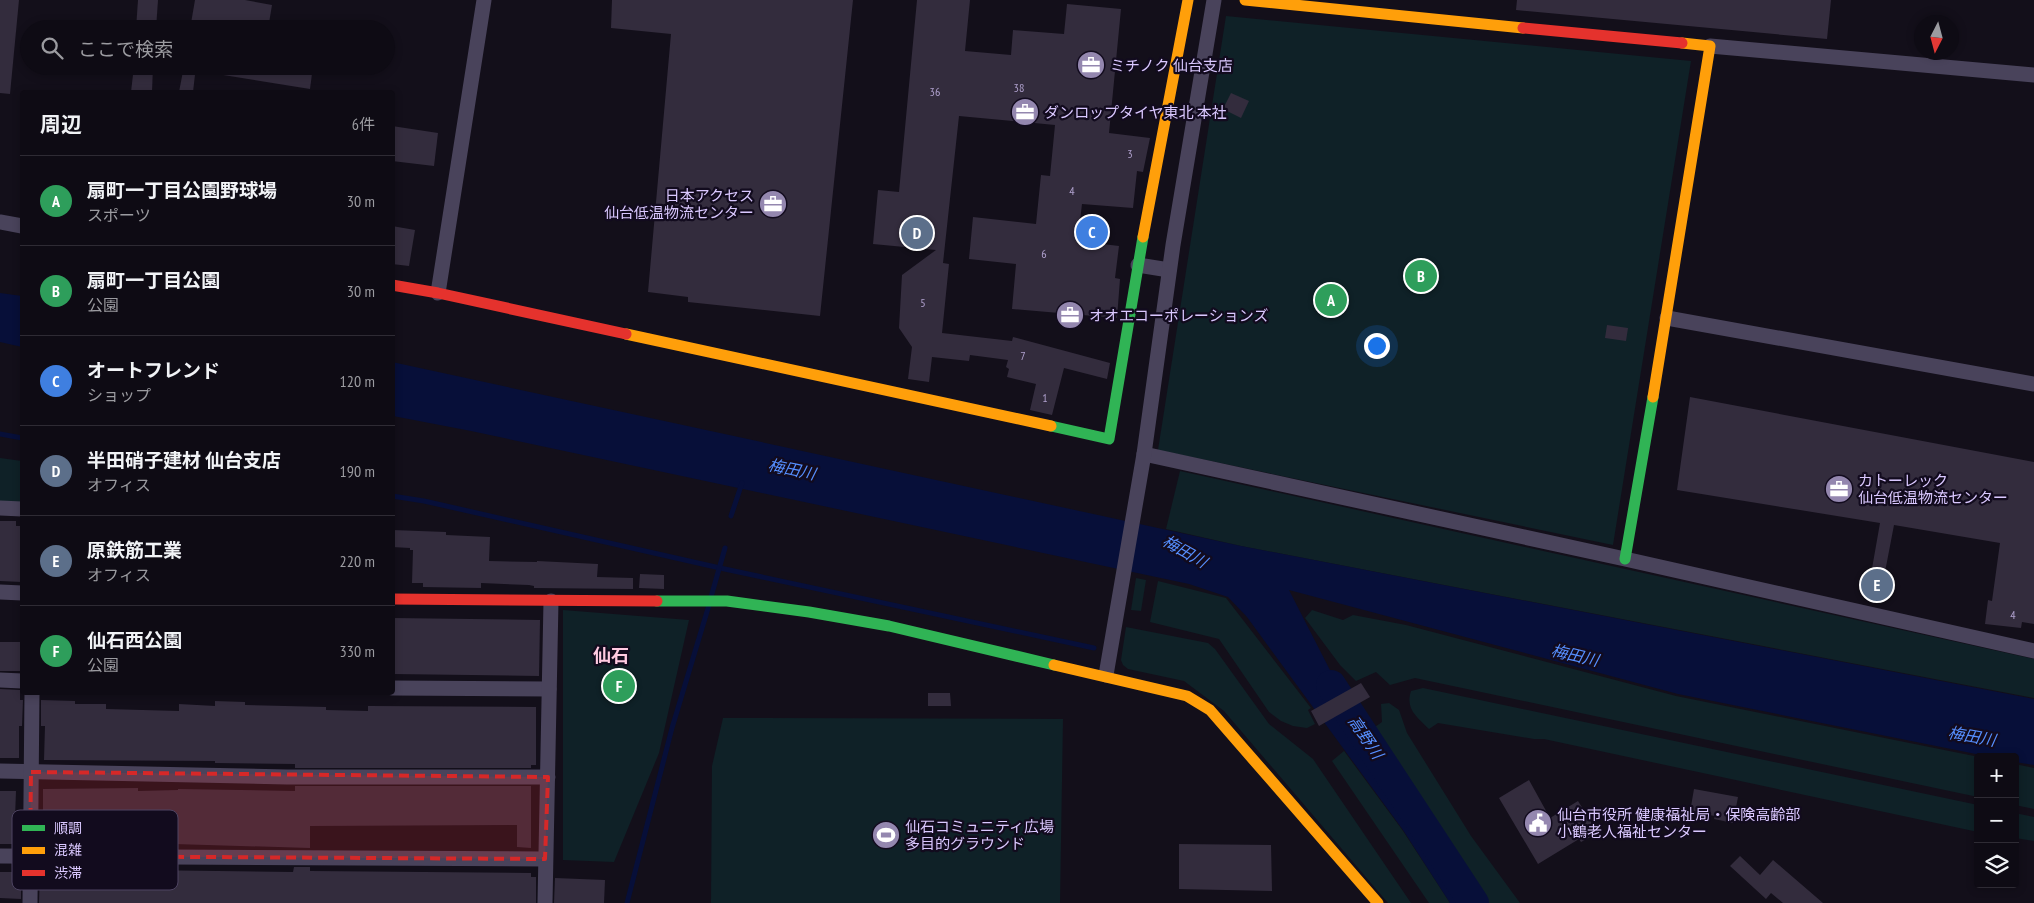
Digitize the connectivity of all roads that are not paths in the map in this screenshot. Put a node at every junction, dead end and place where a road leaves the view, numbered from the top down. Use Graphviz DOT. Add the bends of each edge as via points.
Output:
graph roads {
  1 [pos="484,0"];
  2 [pos="1188,0"];
  3 [pos="1214,0"];
  4 [pos="1245,0"];
  5 [pos="1710,46"];
  6 [pos="2034,75"];
  7 [pos="0,222"];
  8 [pos="20,226"];
  9 [pos="1138,265"];
  10 [pos="1169,270"];
  11 [pos="395,286"];
  12 [pos="438,293"];
  13 [pos="1667,318"];
  14 [pos="2034,384"];
  15 [pos="1144,454"];
  16 [pos="0,508"];
  17 [pos="20,508"];
  18 [pos="1625,559"];
  19 [pos="0,592"];
  20 [pos="20,592"];
  21 [pos="395,599"];
  22 [pos="551,601"];
  23 [pos="2034,651"];
  24 [pos="1106,675"];
  25 [pos="0,680"];
  26 [pos="20,681"];
  27 [pos="395,688"];
  28 [pos="549,689"];
  29 [pos="32,695"];
  30 [pos="0,771"];
  31 [pos="31,772"];
  32 [pos="548,777"];
  33 [pos="31,810"];
  34 [pos="178,857"];
  35 [pos="545,859"];
  36 [pos="30,890"];
  37 [pos="30,903"];
  38 [pos="545,903"];
  39 [pos="1378,903"];
  1 -- 12 [label="street"];
  2 -- 9 [label="street"];
  3 -- 10 [label="street"];
  4 -- 5 [label="street"];
  5 -- 6 [label="street"];
  5 -- 13 [label="street"];
  7 -- 8 [label="street"];
  9 -- 10 [label="street"];
  9 -- 12 [label="street" via="1109,439"];
  10 -- 15 [label="street"];
  11 -- 12 [label="street"];
  13 -- 14 [label="street"];
  13 -- 18 [label="street"];
  15 -- 18 [label="street"];
  15 -- 24 [label="street"];
  16 -- 17 [label="street"];
  18 -- 23 [label="street"];
  19 -- 20 [label="street"];
  21 -- 22 [label="street"];
  22 -- 24 [label="street" via="727,601 889,626"];
  22 -- 28 [label="street"];
  24 -- 39 [label="street" via="1187,696 1210,710"];
  25 -- 26 [label="street"];
  27 -- 28 [label="street"];
  28 -- 32 [label="street"];
  29 -- 31 [label="street"];
  30 -- 31 [label="street"];
  31 -- 32 [label="street" via="287,777"];
  31 -- 33 [label="street"];
  32 -- 35 [label="street"];
  34 -- 35 [label="street"];
  35 -- 38 [label="street"];
  36 -- 37 [label="street"];
}
